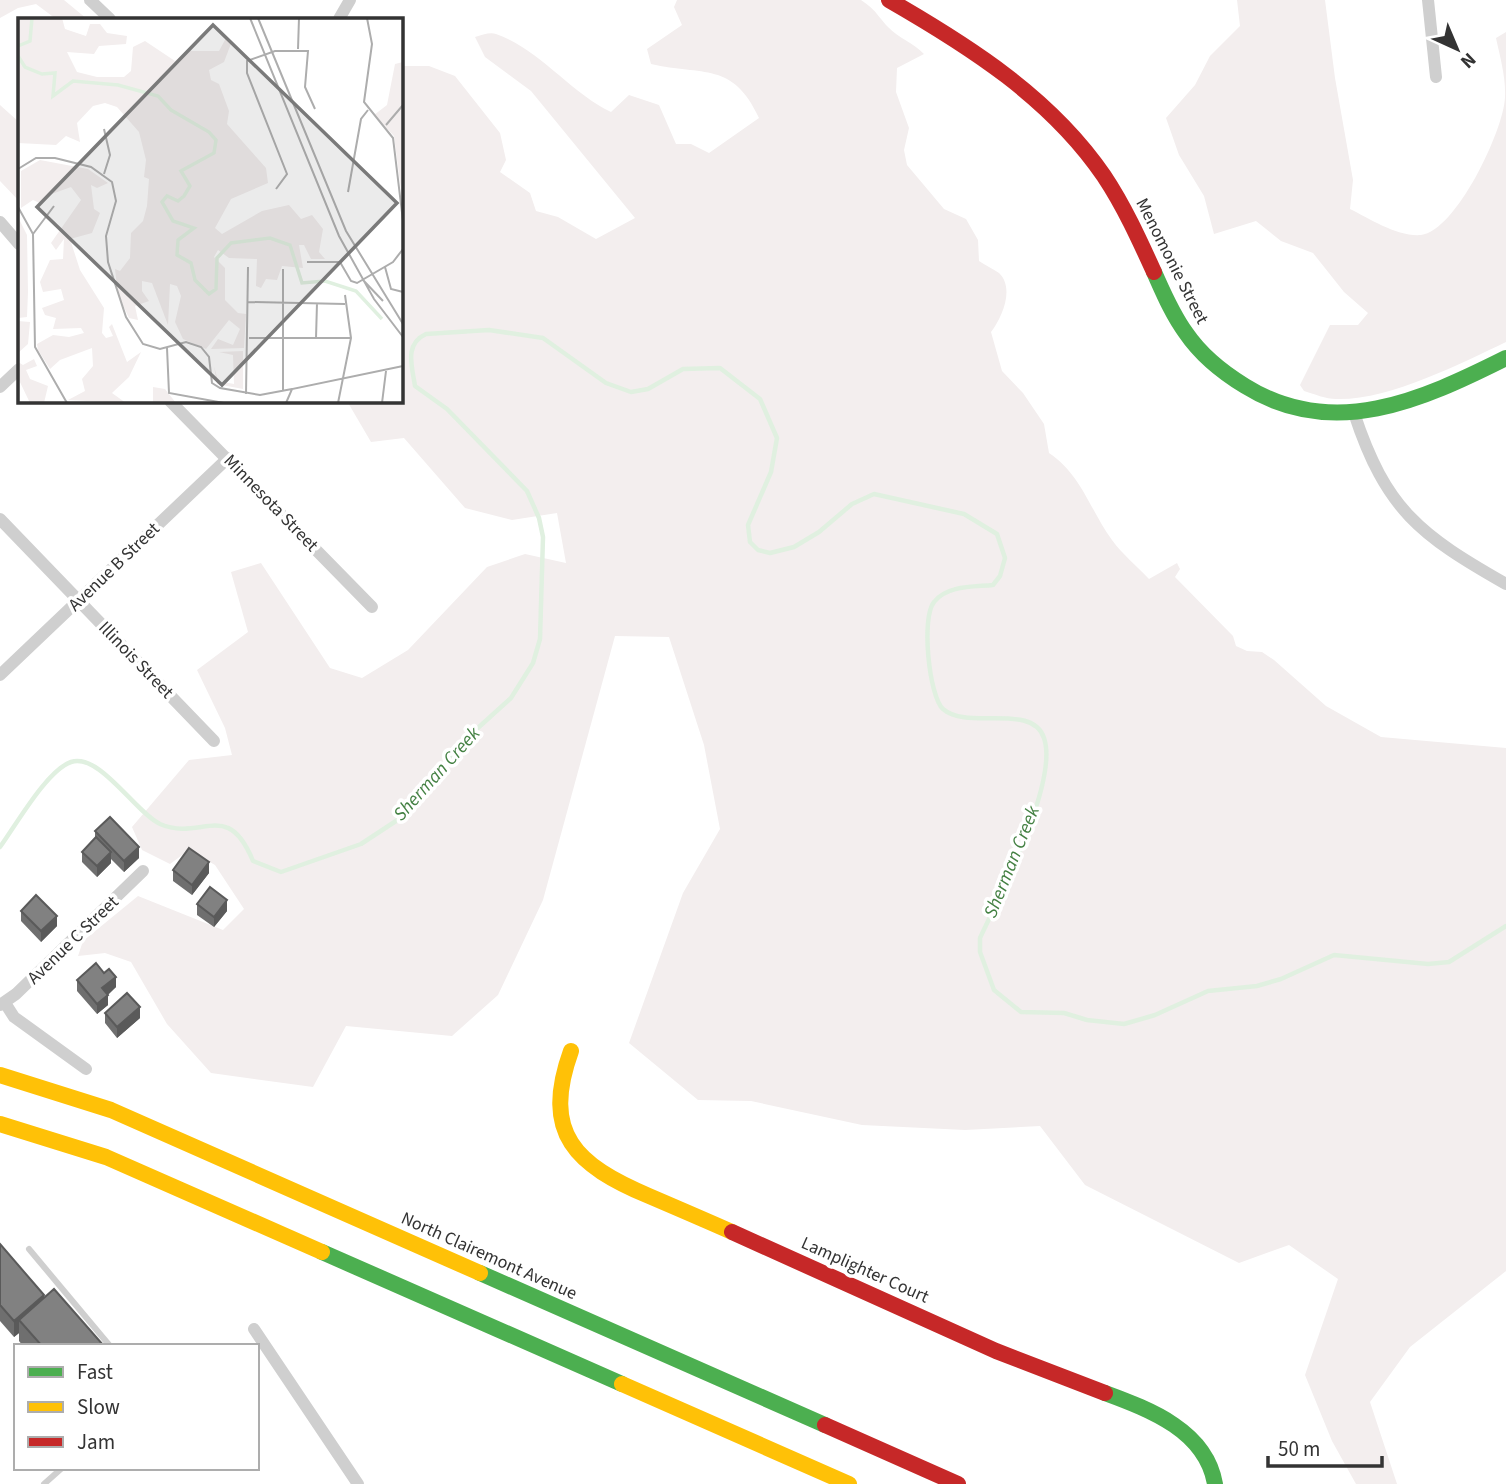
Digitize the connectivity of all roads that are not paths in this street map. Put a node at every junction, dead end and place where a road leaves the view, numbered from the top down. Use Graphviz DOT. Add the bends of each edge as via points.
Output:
graph roads {
  1 [pos="90,0"];
  2 [pos="349,0"];
  3 [pos="889,0"];
  4 [pos="1427,0"];
  5 [pos="109,18"];
  6 [pos="339,18"];
  7 [pos="1436,76"];
  8 [pos="0,222"];
  9 [pos="18,243"];
  10 [pos="1506,358"];
  11 [pos="18,370"];
  12 [pos="0,387"];
  13 [pos="171,402"];
  14 [pos="1354,413"];
  15 [pos="228,458"];
  16 [pos="0,519"];
  17 [pos="1506,584"];
  18 [pos="80,601"];
  19 [pos="372,607"];
  20 [pos="0,675"];
  21 [pos="214,741"];
  22 [pos="143,871"];
  23 [pos="2,1004"];
  24 [pos="571,1051"];
  25 [pos="86,1069"];
  26 [pos="0,1075"];
  27 [pos="25,1083"];
  28 [pos="0,1084"];
  29 [pos="0,1124"];
  30 [pos="29,1249"];
  31 [pos="254,1329"];
  32 [pos="108,1344"];
  33 [pos="60,1470"];
  34 [pos="44,1484"];
  35 [pos="358,1484"];
  36 [pos="849,1484"];
  37 [pos="958,1484"];
  38 [pos="1215,1484"];
  1 -- 5 [label="street"];
  2 -- 6 [label="street"];
  3 -- 14 [label="main road, Menomonie Street" via="979,58 1070,134 1120,201 1181,326 1215,365 1241,385 1292,410 1330,416"];
  4 -- 7 [label="street"];
  8 -- 9 [label="street"];
  10 -- 14 [label="main road, Menomonie Street" via="1407,401"];
  11 -- 12 [label="street"];
  13 -- 15 [label="street, Minnesota Street"];
  14 -- 17 [label="street" via="1379,477 1408,519 1454,554"];
  15 -- 18 [label="street, Avenue B Street"];
  15 -- 19 [label="street, Minnesota Street"];
  16 -- 18 [label="street, Illinois Street"];
  18 -- 20 [label="street, Avenue B Street"];
  18 -- 21 [label="street, Illinois Street"];
  22 -- 23 [label="street, Avenue C Street"];
  23 -- 25 [label="street"];
  24 -- 38 [label="main road, Lamplighter Court" via="559,1080 557,1100 562,1128 583,1160 662,1201 1036,1368 1167,1420 1197,1445 1214,1473"];
  26 -- 27 [label="main road, North Clairemont Avenue"];
  27 -- 28 [label="main road"];
  27 -- 37 [label="main road, North Clairemont Avenue" via="111,1110"];
  29 -- 36 [label="main road" via="106,1157"];
  30 -- 32 [label="lane"];
  31 -- 35 [label="street"];
  33 -- 34 [label="lane"];
}
